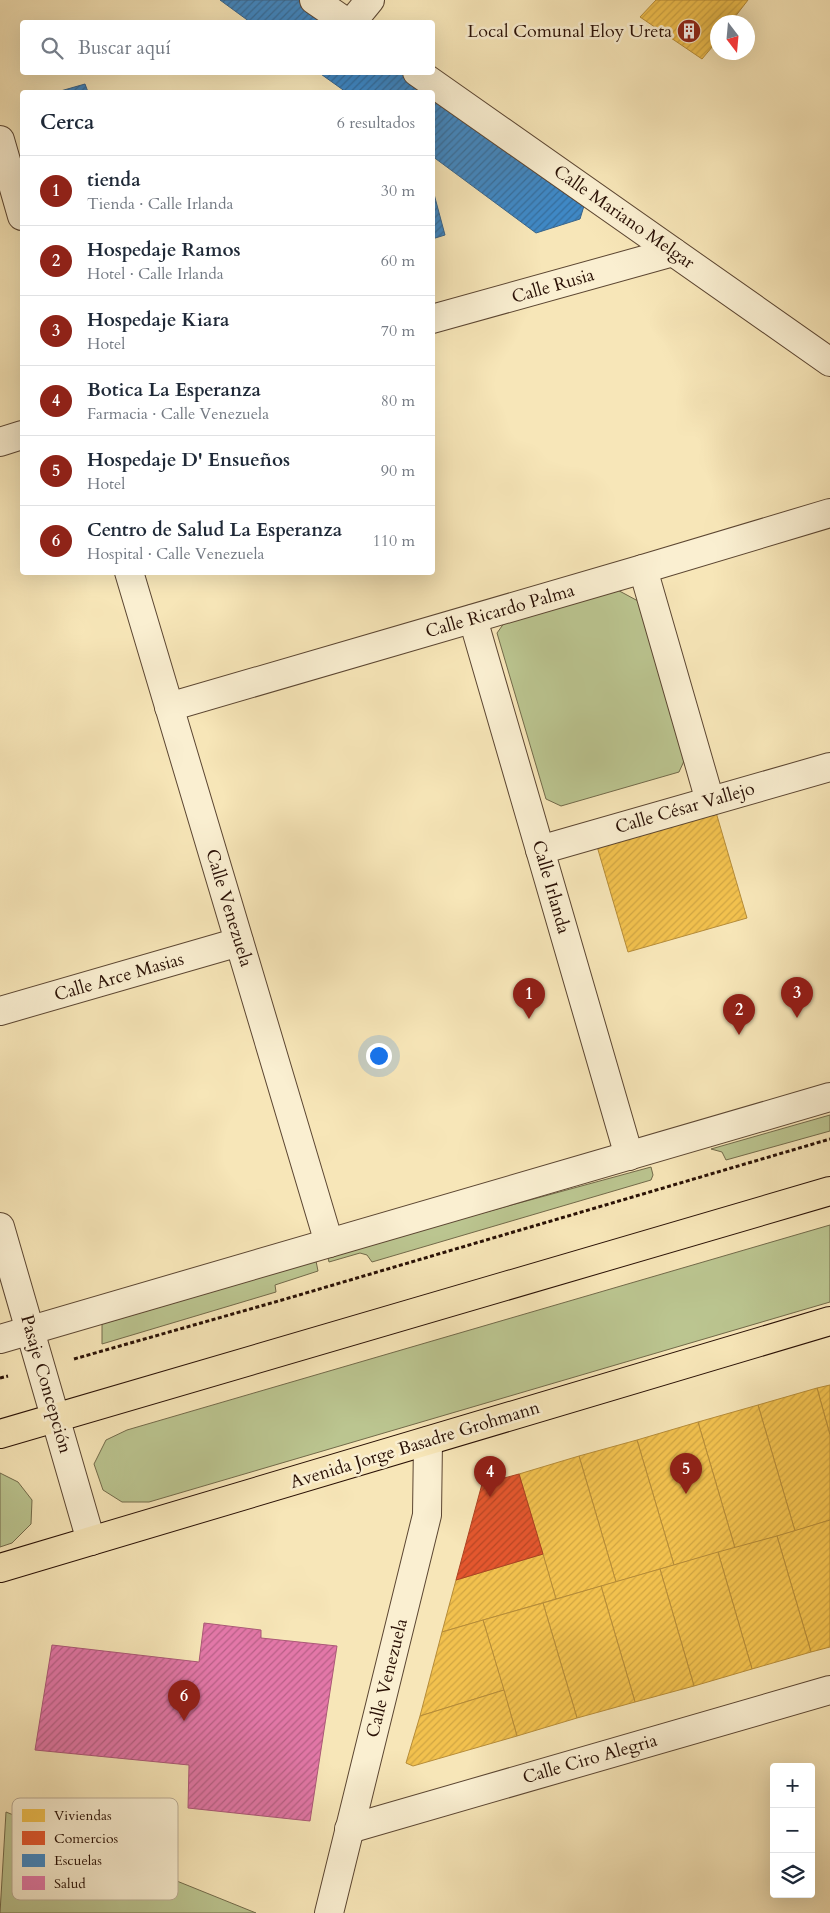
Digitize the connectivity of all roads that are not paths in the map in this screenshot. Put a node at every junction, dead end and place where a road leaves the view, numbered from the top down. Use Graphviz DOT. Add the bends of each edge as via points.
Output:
graph roads {
  1 [pos="314,0"];
  2 [pos="370,0"];
  3 [pos="343,20"];
  4 [pos="354,20"];
  5 [pos="421,75"];
  6 [pos="0,140"];
  7 [pos="20,209"];
  8 [pos="673,252"];
  9 [pos="435,318"];
  10 [pos="830,362"];
  11 [pos="20,436"];
  12 [pos="0,442"];
  13 [pos="830,513"];
  14 [pos="643,569"];
  15 [pos="130,575"];
  16 [pos="473,619"];
  17 [pos="169,707"];
  18 [pos="830,767"];
  19 [pos="710,800"];
  20 [pos="540,850"];
  21 [pos="239,942"];
  22 [pos="0,1011"];
  23 [pos="830,1097"];
  24 [pos="629,1156"];
  25 [pos="830,1191"];
  26 [pos="0,1227"];
  27 [pos="329,1243"];
  28 [pos="830,1321"];
  29 [pos="30,1330"];
  30 [pos="0,1339"];
  31 [pos="56,1418"];
  32 [pos="0,1434"];
  33 [pos="428,1441"];
  34 [pos="91,1541"];
  35 [pos="0,1568"];
  36 [pos="830,1690"];
  37 [pos="349,1829"];
  38 [pos="329,1913"];
  1 -- 3 [label="street"];
  2 -- 4 [label="street"];
  5 -- 8 [label="street, Calle Mariano Melgar"];
  6 -- 7 [label="street"];
  8 -- 9 [label="street, Calle Rusia"];
  8 -- 10 [label="street, Calle Mariano Melgar"];
  11 -- 12 [label="street"];
  13 -- 14 [label="street, Calle Ricardo Palma"];
  14 -- 16 [label="street, Calle Ricardo Palma"];
  14 -- 19 [label="street"];
  15 -- 17 [label="street, Calle Venezuela"];
  16 -- 17 [label="street, Calle Ricardo Palma"];
  16 -- 20 [label="street, Calle Irlanda"];
  17 -- 21 [label="street, Calle Venezuela"];
  18 -- 19 [label="street, Calle César Vallejo"];
  19 -- 20 [label="street, Calle César Vallejo"];
  20 -- 24 [label="street, Calle Irlanda"];
  21 -- 22 [label="street, Calle Arce Masias"];
  21 -- 27 [label="street, Calle Venezuela"];
  23 -- 24 [label="street"];
  24 -- 27 [label="street"];
  25 -- 31 [label="highway"];
  26 -- 29 [label="street, Pasaje Concepción"];
  27 -- 29 [label="street"];
  28 -- 33 [label="highway, Avenida Jorge Basadre Grohmann"];
  29 -- 30 [label="street"];
  29 -- 31 [label="street, Pasaje Concepción"];
  31 -- 32 [label="highway"];
  31 -- 34 [label="street, Pasaje Concepción"];
  33 -- 34 [label="highway, Avenida Jorge Basadre Grohmann"];
  33 -- 37 [label="street, Calle Venezuela" via="428,1515"];
  34 -- 35 [label="highway, Avenida Jorge Basadre Grohmann"];
  36 -- 37 [label="street, Calle Ciro Alegria"];
  37 -- 38 [label="street, Calle Venezuela"];
}
